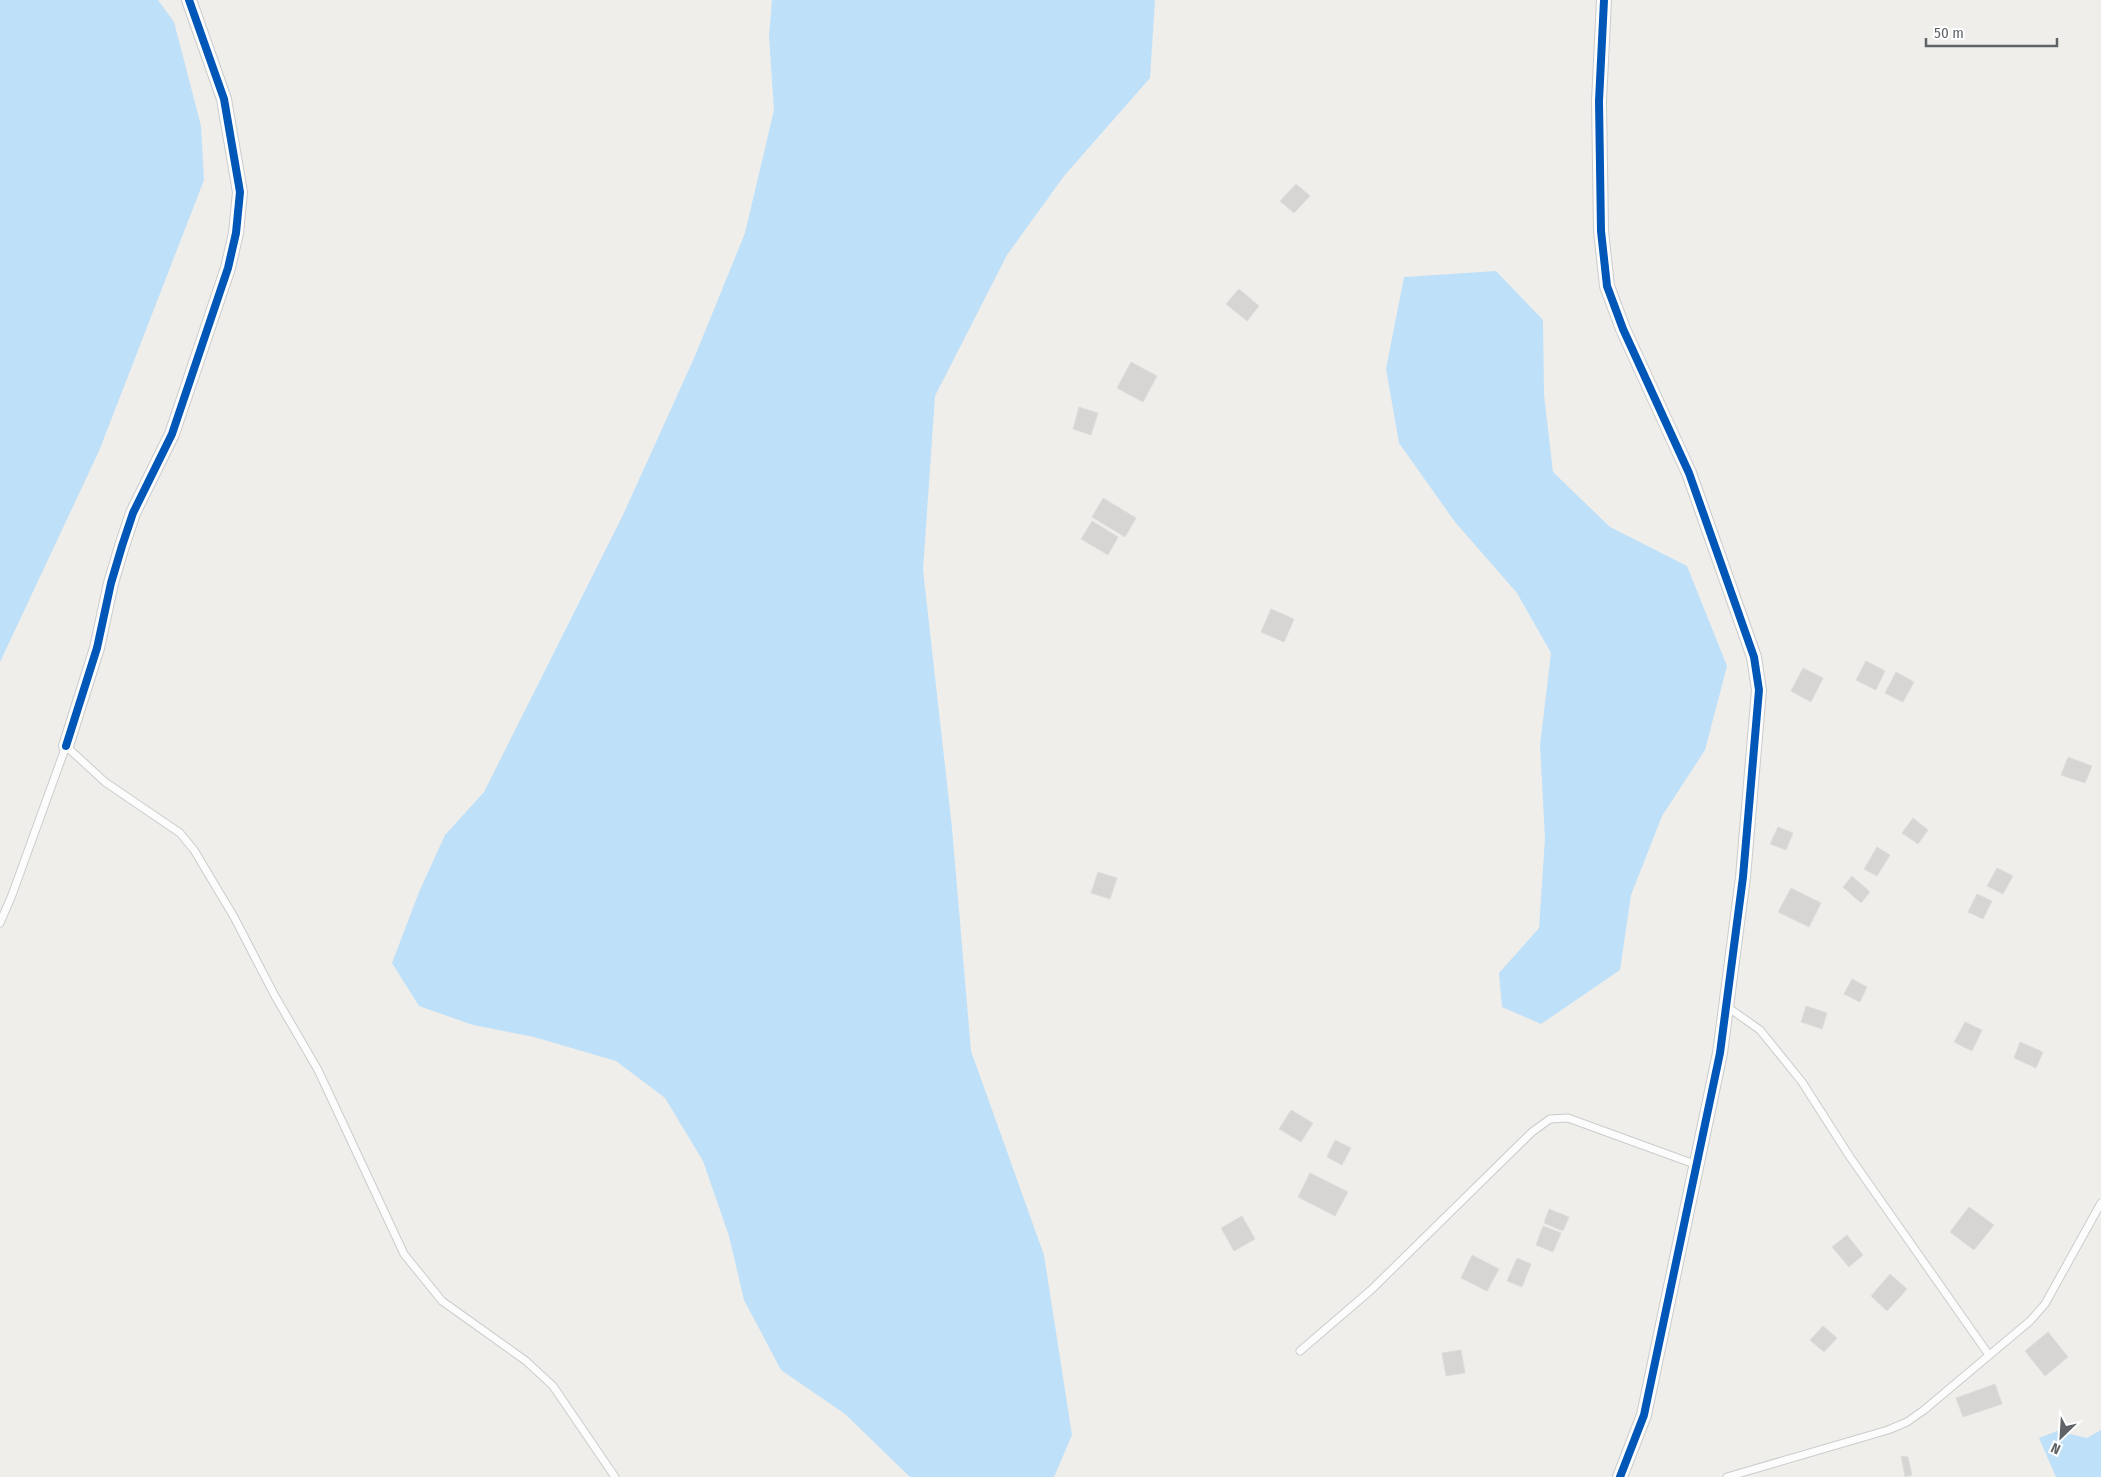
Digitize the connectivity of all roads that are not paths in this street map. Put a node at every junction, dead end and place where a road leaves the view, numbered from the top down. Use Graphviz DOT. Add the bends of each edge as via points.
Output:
graph roads {
  1 [pos="189,0"];
  2 [pos="1604,0"];
  3 [pos="66,746"];
  4 [pos="0,923"];
  5 [pos="1726,1006"];
  6 [pos="1697,1165"];
  7 [pos="2101,1203"];
  8 [pos="1300,1350"];
  9 [pos="1990,1355"];
  10 [pos="615,1477"];
  11 [pos="1620,1477"];
  12 [pos="1727,1477"];
  1 -- 3 [label="street" via="224,99 240,192 236,233 228,268 172,434 127,529 97,648"];
  2 -- 5 [label="street" via="1599,101 1601,231 1607,286 1623,329 1689,473 1754,658 1759,690 1743,877"];
  3 -- 4 [label="lane"];
  3 -- 10 [label="lane" via="104,782 180,833 194,850 318,1070 404,1254 442,1301 526,1361 554,1386"];
  5 -- 6 [label="street" via="1720,1053"];
  5 -- 9 [label="lane" via="1760,1030 1802,1082 1856,1165"];
  6 -- 8 [label="lane" via="1568,1118 1550,1119 1532,1132 1371,1290"];
  6 -- 11 [label="street" via="1644,1415"];
  7 -- 9 [label="lane" via="2046,1304"];
  9 -- 12 [label="lane" via="1907,1422"];
}
